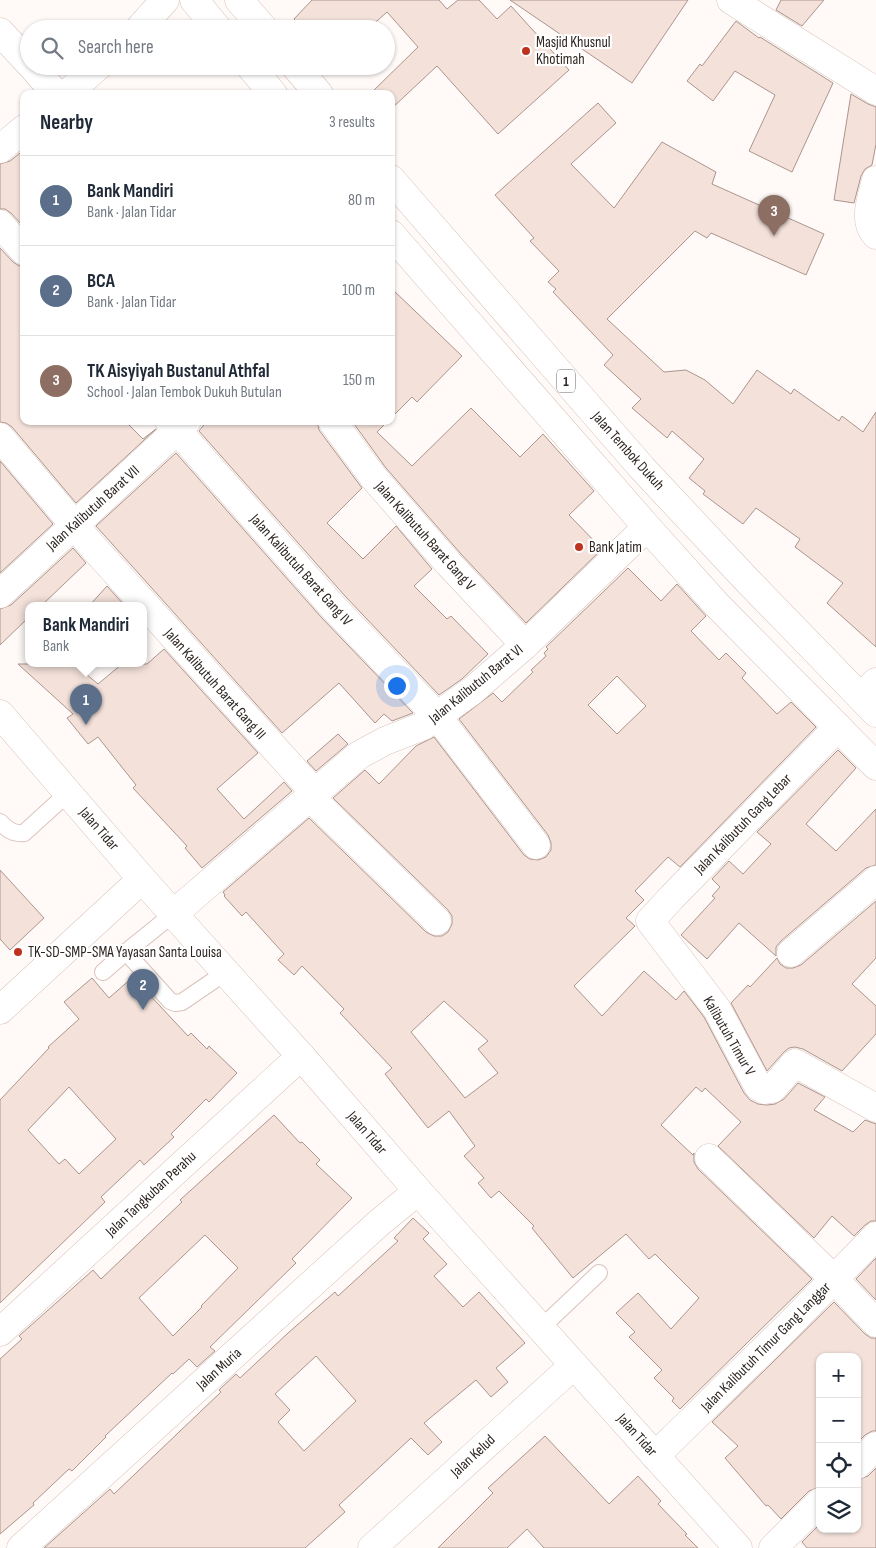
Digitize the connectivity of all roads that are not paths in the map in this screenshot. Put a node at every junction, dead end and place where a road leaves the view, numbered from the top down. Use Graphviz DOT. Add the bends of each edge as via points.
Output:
graph roads {
  1 [pos="165,0"];
  2 [pos="194,0"];
  3 [pos="239,0"];
  4 [pos="731,0"];
  5 [pos="147,20"];
  6 [pos="211,20"];
  7 [pos="256,20"];
  8 [pos="0,32"];
  9 [pos="20,53"];
  10 [pos="40,75"];
  11 [pos="88,75"];
  12 [pos="257,75"];
  13 [pos="303,75"];
  14 [pos="53,90"];
  15 [pos="71,90"];
  16 [pos="270,90"];
  17 [pos="316,90"];
  18 [pos="876,91"];
  19 [pos="20,132"];
  20 [pos="0,149"];
  21 [pos="876,180"];
  22 [pos="395,184"];
  23 [pos="0,224"];
  24 [pos="876,235"];
  25 [pos="395,239"];
  26 [pos="20,246"];
  27 [pos="176,425"];
  28 [pos="178,425"];
  29 [pos="335,425"];
  30 [pos="0,437"];
  31 [pos="75,524"];
  32 [pos="647,527"];
  33 [pos="745,578"];
  34 [pos="0,594"];
  35 [pos="141,602"];
  36 [pos="717,605"];
  37 [pos="147,608"];
  38 [pos="525,644"];
  39 [pos="871,697"];
  40 [pos="0,714"];
  41 [pos="437,716"];
  42 [pos="838,728"];
  43 [pos="876,766"];
  44 [pos="68,793"];
  45 [pos="312,795"];
  46 [pos="0,822"];
  47 [pos="536,845"];
  48 [pos="142,879"];
  49 [pos="876,880"];
  50 [pos="173,914"];
  51 [pos="437,921"];
  52 [pos="650,922"];
  53 [pos="126,952"];
  54 [pos="791,954"];
  55 [pos="103,972"];
  56 [pos="226,972"];
  57 [pos="0,1010"];
  58 [pos="301,1056"];
  59 [pos="876,1108"];
  60 [pos="709,1158"];
  61 [pos="418,1191"];
  62 [pos="876,1236"];
  63 [pos="599,1273"];
  64 [pos="834,1279"];
  65 [pos="876,1323"];
  66 [pos="541,1328"];
  67 [pos="0,1332"];
  68 [pos="574,1365"];
  69 [pos="876,1446"];
  70 [pos="656,1456"];
  71 [pos="861,1461"];
  72 [pos="816,1506"];
  73 [pos="21,1548"];
  74 [pos="372,1548"];
  75 [pos="738,1548"];
  76 [pos="773,1548"];
  1 -- 5 [label="main road"];
  2 -- 6 [label="main road"];
  3 -- 7 [label="main road"];
  4 -- 18 [label="main road"];
  8 -- 9 [label="main road"];
  10 -- 14 [label="main road"];
  11 -- 15 [label="main road"];
  12 -- 16 [label="main road"];
  13 -- 17 [label="main road"];
  19 -- 20 [label="main road"];
  21 -- 24 [label="main road" via="868,213 870,226"];
  22 -- 33 [label="main road, Jalan Tembok Dukuh / 1" via="642,468"];
  23 -- 26 [label="main road"];
  25 -- 32 [label="main road, 1"];
  27 -- 31 [label="main road, Jalan Kalibutuh Barat VII"];
  28 -- 41 [label="main road, Jalan Kalibutuh Barat Gang IV" via="327,601"];
  29 -- 38 [label="main road, Jalan Kalibutuh Barat Gang V" via="374,478"];
  30 -- 31 [label="main road, Jalan Kalibutuh Barat Gang III"];
  31 -- 34 [label="main road, Jalan Kalibutuh Barat VII"];
  31 -- 35 [label="main road, Jalan Kalibutuh Barat Gang III"];
  32 -- 36 [label="main road, 1"];
  32 -- 38 [label="main road, Jalan Kalibutuh Barat VI"];
  33 -- 36 [label="main road"];
  33 -- 39 [label="main road, Jalan Tembok Dukuh / 1"];
  36 -- 42 [label="main road, 1"];
  37 -- 45 [label="main road, Jalan Kalibutuh Barat Gang III"];
  38 -- 41 [label="main road, Jalan Kalibutuh Barat VI"];
  40 -- 44 [label="main road, Jalan Tidar"];
  41 -- 45 [label="main road, Jalan Kalibutuh Barat VI" via="423,726 384,741 360,755"];
  41 -- 47 [label="main road, Jalan Kalibutuh Barat Gang IV"];
  42 -- 43 [label="main road, 1"];
  42 -- 52 [label="main road, Jalan Kalibutuh Gang Lebar"];
  44 -- 46 [label="lane" via="24,833 15,834"];
  44 -- 48 [label="main road, Jalan Tidar"];
  45 -- 50 [label="main road, Jalan Kalibutuh Barat VI"];
  45 -- 51 [label="main road, Jalan Kalibutuh Barat Gang III"];
  48 -- 50 [label="main road, Jalan Tidar"];
  48 -- 57 [label="main road"];
  49 -- 54 [label="main road"];
  50 -- 53 [label="lane"];
  50 -- 56 [label="main road, Jalan Tidar"];
  52 -- 59 [label="main road, Kalibutuh Timur V" via="717,1009 758,1086 772,1089 795,1063"];
  53 -- 55 [label="lane"];
  53 -- 56 [label="lane" via="175,1004"];
  56 -- 58 [label="main road, Jalan Tidar"];
  58 -- 61 [label="main road, Jalan Tidar"];
  58 -- 67 [label="main road, Jalan Tangkuban Perahu"];
  60 -- 64 [label="main road"];
  61 -- 66 [label="main road, Jalan Tidar"];
  61 -- 73 [label="main road, Jalan Muria"];
  62 -- 64 [label="main road, Jalan Kalibutuh Timur Gang Langgar"];
  63 -- 66 [label="lane"];
  64 -- 65 [label="main road"];
  64 -- 70 [label="main road, Jalan Kalibutuh Timur Gang Langgar"];
  66 -- 68 [label="main road, Jalan Tidar"];
  68 -- 70 [label="main road, Jalan Tidar"];
  68 -- 74 [label="main road, Jalan Kelud"];
  69 -- 71 [label="main road"];
  70 -- 75 [label="main road, Jalan Tidar"];
  72 -- 76 [label="main road"];
}
